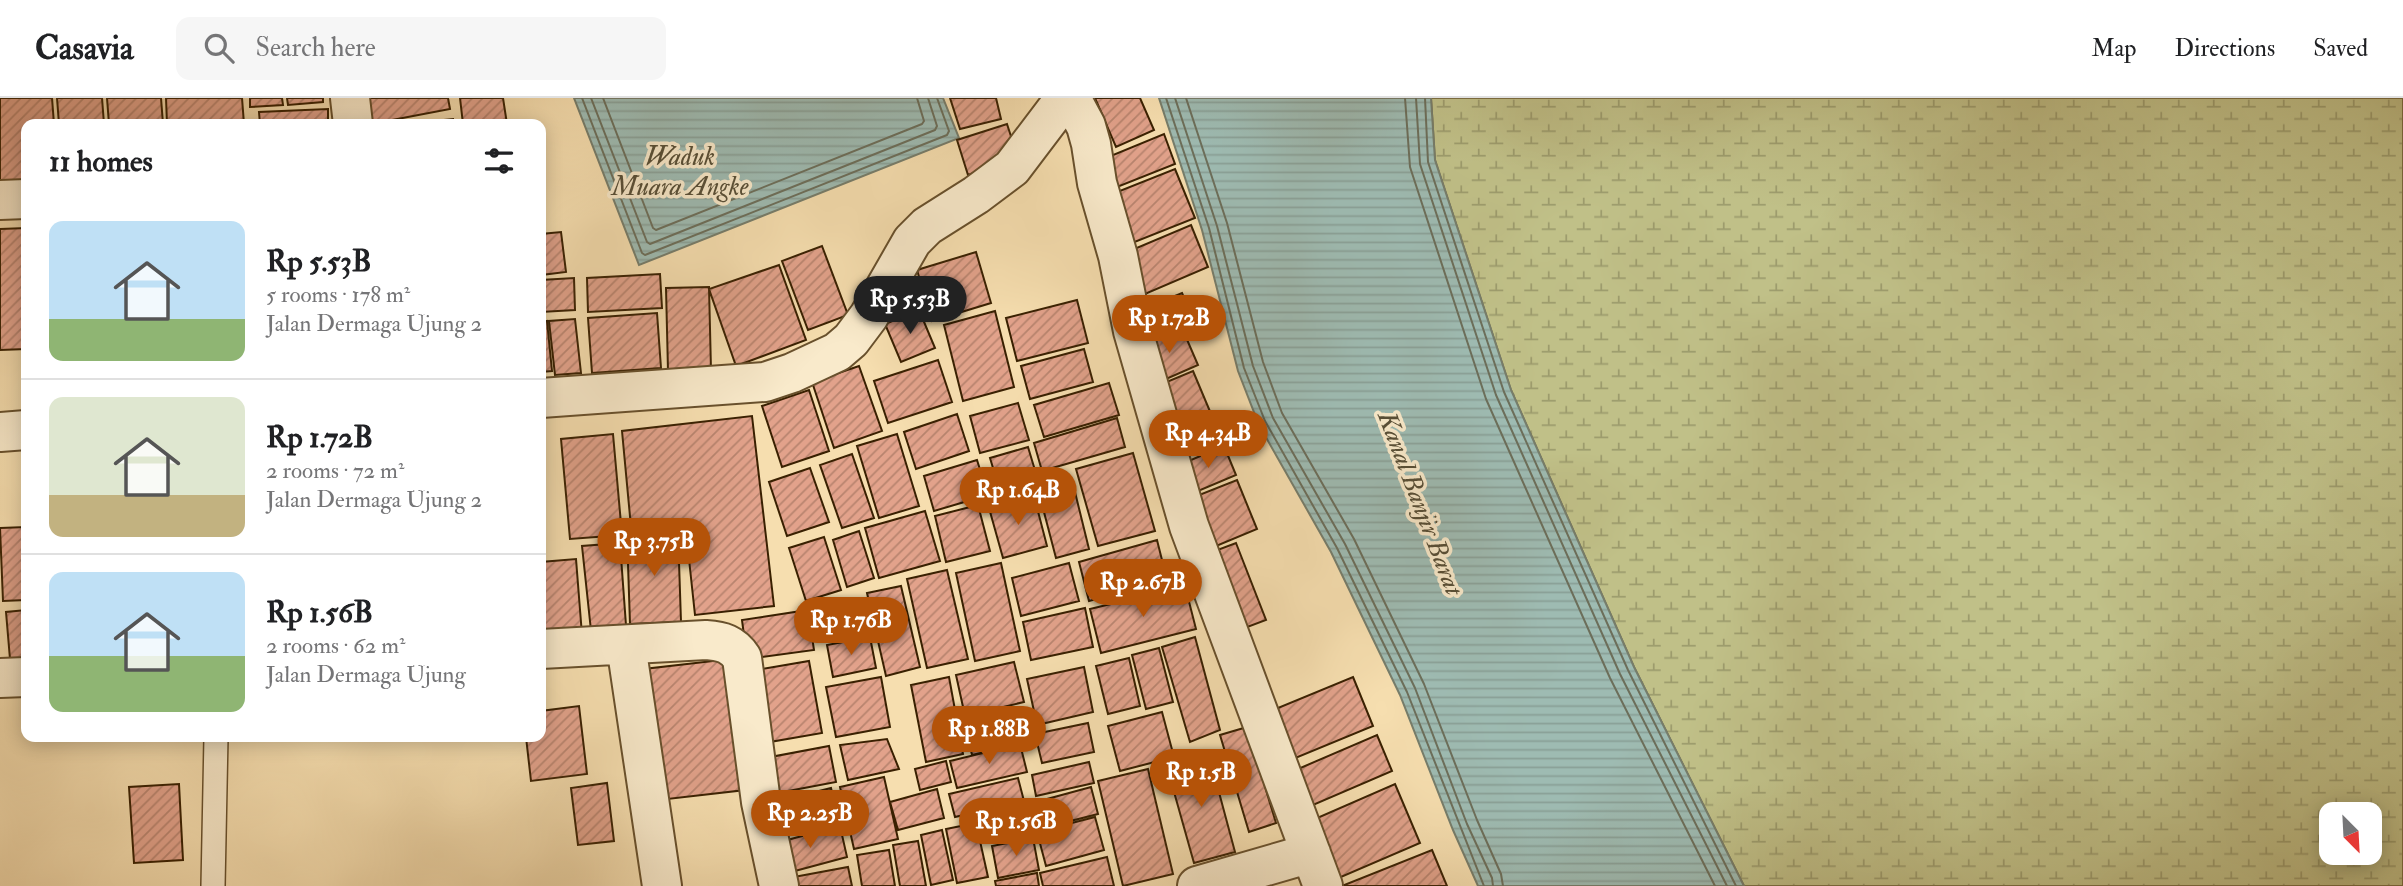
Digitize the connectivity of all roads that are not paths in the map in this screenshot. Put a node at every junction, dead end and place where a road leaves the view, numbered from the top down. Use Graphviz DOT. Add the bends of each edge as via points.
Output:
graph roads {
  1 [pos="350,98"];
  2 [pos="1065,98"];
  3 [pos="1071,98"];
  4 [pos="352,119"];
  5 [pos="21,199"];
  6 [pos="0,200"];
  7 [pos="546,398"];
  8 [pos="21,430"];
  9 [pos="0,432"];
  10 [pos="626,645"];
  11 [pos="546,649"];
  12 [pos="21,677"];
  13 [pos="0,678"];
  14 [pos="216,742"];
  15 [pos="1317,869"];
  16 [pos="213,886"];
  17 [pos="662,886"];
  18 [pos="779,886"];
  19 [pos="1196,886"];
  1 -- 4 [label="street"];
  2 -- 7 [label="street" via="1013,169 927,226 912,241 869,316 837,352 765,382"];
  3 -- 15 [label="street" via="1091,144 1133,331 1189,526"];
  5 -- 6 [label="street"];
  8 -- 9 [label="street"];
  10 -- 11 [label="street"];
  10 -- 17 [label="street"];
  10 -- 18 [label="street" via="719,641 737,649 742,657 761,802"];
  12 -- 13 [label="street"];
  14 -- 16 [label="lane"];
  15 -- 19 [label="street"];
}
